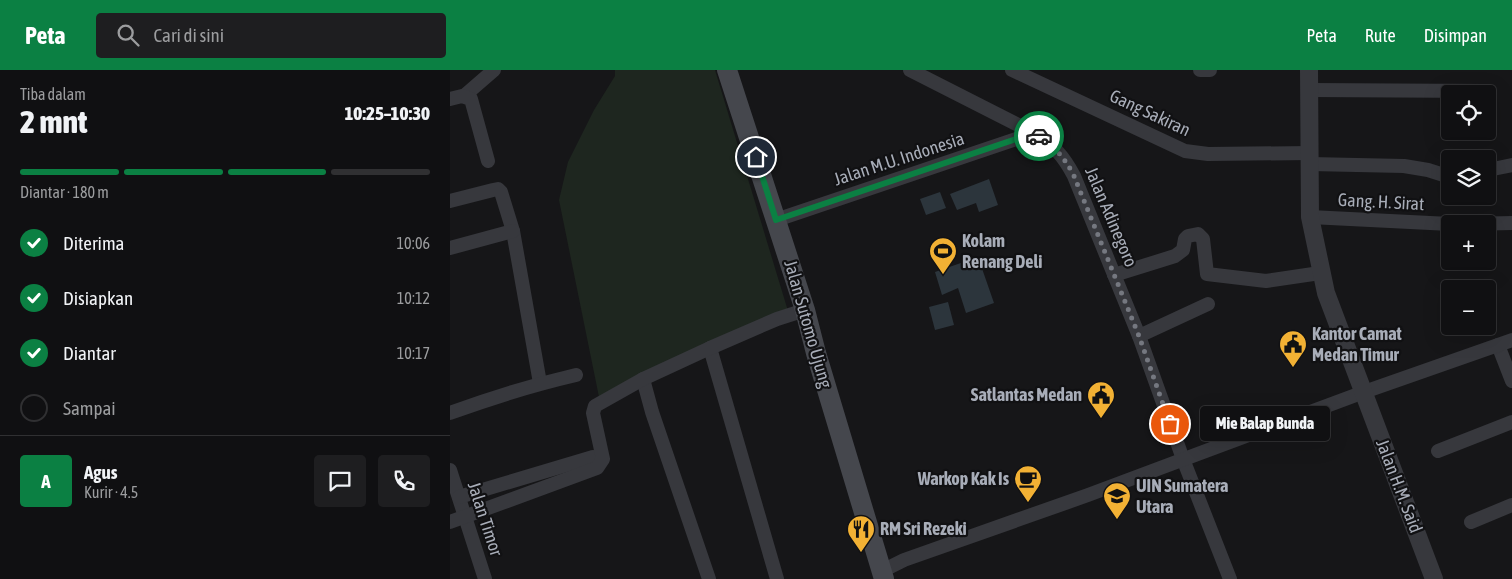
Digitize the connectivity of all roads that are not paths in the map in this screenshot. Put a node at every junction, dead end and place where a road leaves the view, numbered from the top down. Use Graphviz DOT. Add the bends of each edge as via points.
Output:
graph roads {
  1 [pos="494,70"];
  2 [pos="727,70"];
  3 [pos="910,70"];
  4 [pos="1012,70"];
  5 [pos="1200,70"];
  6 [pos="1210,70"];
  7 [pos="1309,70"];
  8 [pos="1310,90"];
  9 [pos="1441,91"];
  10 [pos="464,96"];
  11 [pos="450,99"];
  12 [pos="1034,133"];
  13 [pos="1310,159"];
  14 [pos="488,161"];
  15 [pos="1512,165"];
  16 [pos="1496,168"];
  17 [pos="1441,174"];
  18 [pos="450,201"];
  19 [pos="1310,217"];
  20 [pos="776,220"];
  21 [pos="1512,222"];
  22 [pos="1496,223"];
  23 [pos="1441,224"];
  24 [pos="513,231"];
  25 [pos="450,248"];
  26 [pos="1320,273"];
  27 [pos="1114,275"];
  28 [pos="1208,304"];
  29 [pos="805,310"];
  30 [pos="1139,336"];
  31 [pos="1512,340"];
  32 [pos="1498,345"];
  33 [pos="710,348"];
  34 [pos="576,375"];
  35 [pos="643,379"];
  36 [pos="1512,381"];
  37 [pos="540,383"];
  38 [pos="1364,392"];
  39 [pos="450,413"];
  40 [pos="1512,422"];
  41 [pos="1438,451"];
  42 [pos="594,457"];
  43 [pos="1183,459"];
  44 [pos="450,470"];
  45 [pos="458,497"];
  46 [pos="1512,505"];
  47 [pos="464,517"];
  48 [pos="450,522"];
  49 [pos="1471,522"];
  50 [pos="883,575"];
  51 [pos="485,579"];
  52 [pos="709,579"];
  53 [pos="777,579"];
  54 [pos="1230,579"];
  55 [pos="1434,579"];
  1 -- 10 [label="street"];
  2 -- 20 [label="main road, Jalan Sutomo Ujung"];
  3 -- 12 [label="street, Jalan Adinegoro"];
  4 -- 13 [label="street, Gang Sakiran" via="1185,151"];
  5 -- 6 [label="street"];
  7 -- 8 [label="street, Jalan H.M. Said"];
  8 -- 9 [label="street"];
  8 -- 13 [label="street, Jalan H.M. Said"];
  10 -- 11 [label="street"];
  10 -- 14 [label="street" via="471,99"];
  12 -- 20 [label="street, Jalan M.U. Indonesia"];
  12 -- 27 [label="street, Jalan Adinegoro" via="1067,161"];
  13 -- 17 [label="street, Gang Sakiran" via="1404,166"];
  13 -- 19 [label="street, Jalan H.M. Said"];
  15 -- 16 [label="street"];
  18 -- 24 [label="street" via="498,189"];
  19 -- 23 [label="street, Gang. H. Sirat"];
  19 -- 26 [label="street, Jalan H.M. Said"];
  20 -- 29 [label="main road, Jalan Sutomo Ujung"];
  21 -- 22 [label="street"];
  24 -- 25 [label="street"];
  24 -- 37 [label="street"];
  26 -- 27 [label="street" via="1266,281 1208,274 1203,239 1198,234 1188,236 1184,250 1175,256"];
  26 -- 38 [label="street, Jalan H.M. Said"];
  27 -- 30 [label="street, Jalan Adinegoro"];
  28 -- 30 [label="street"];
  29 -- 33 [label="street"];
  29 -- 50 [label="main road, Jalan Sutomo Ujung"];
  30 -- 43 [label="street, Jalan Adinegoro"];
  31 -- 32 [label="street"];
  32 -- 36 [label="street"];
  32 -- 38 [label="street"];
  33 -- 35 [label="street"];
  33 -- 53 [label="street"];
  34 -- 37 [label="street"];
  35 -- 47 [label="street" via="595,406 603,459 597,468"];
  35 -- 52 [label="street"];
  37 -- 39 [label="street"];
  38 -- 43 [label="street"];
  38 -- 55 [label="street, Jalan H.M. Said"];
  40 -- 41 [label="street"];
  42 -- 45 [label="street"];
  43 -- 50 [label="street" via="904,560"];
  43 -- 54 [label="street, Jalan Adinegoro"];
  44 -- 45 [label="street, Jalan Timor"];
  45 -- 47 [label="street, Jalan Timor"];
  46 -- 49 [label="street"];
  47 -- 48 [label="street"];
  47 -- 51 [label="street, Jalan Timor"];
}
